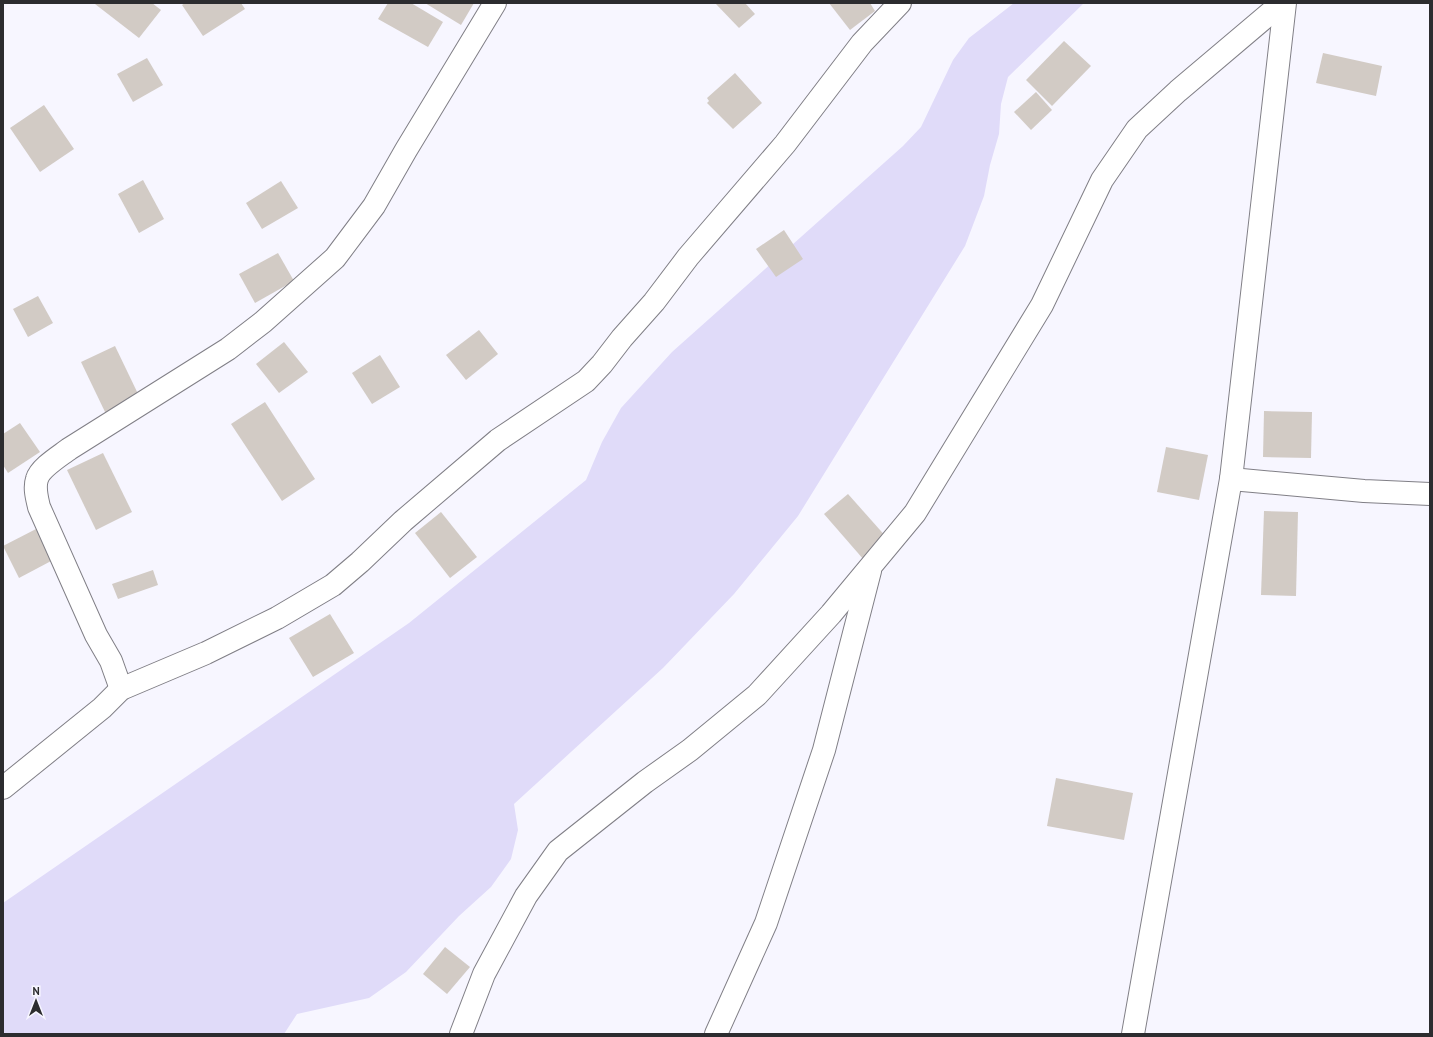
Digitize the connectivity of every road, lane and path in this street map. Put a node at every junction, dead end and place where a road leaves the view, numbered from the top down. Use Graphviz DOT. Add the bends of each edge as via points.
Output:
graph roads {
  1 [pos="495,3"];
  2 [pos="900,3"];
  3 [pos="1271,6"];
  4 [pos="1231,479"];
  5 [pos="1430,494"];
  6 [pos="871,566"];
  7 [pos="121,689"];
  8 [pos="3,788"];
  9 [pos="461,1034"];
  10 [pos="716,1034"];
  11 [pos="1134,1034"];
  1 -- 7 [label="street" via="374,206 335,258 263,322 228,349 69,449 48,465 37,478 39,507 96,635 112,660"];
  2 -- 7 [label="street" via="862,43 785,144 586,381 498,440 403,521 333,586 270,622 206,653"];
  3 -- 4 [label="street"];
  3 -- 6 [label="street" via="1137,129 1102,180 1042,305 924,500"];
  4 -- 5 [label="street"];
  4 -- 11 [label="street"];
  6 -- 9 [label="street" via="757,695 558,851 526,896 484,974"];
  6 -- 10 [label="street" via="824,750 766,923"];
  7 -- 8 [label="street" via="97,712"];
}
